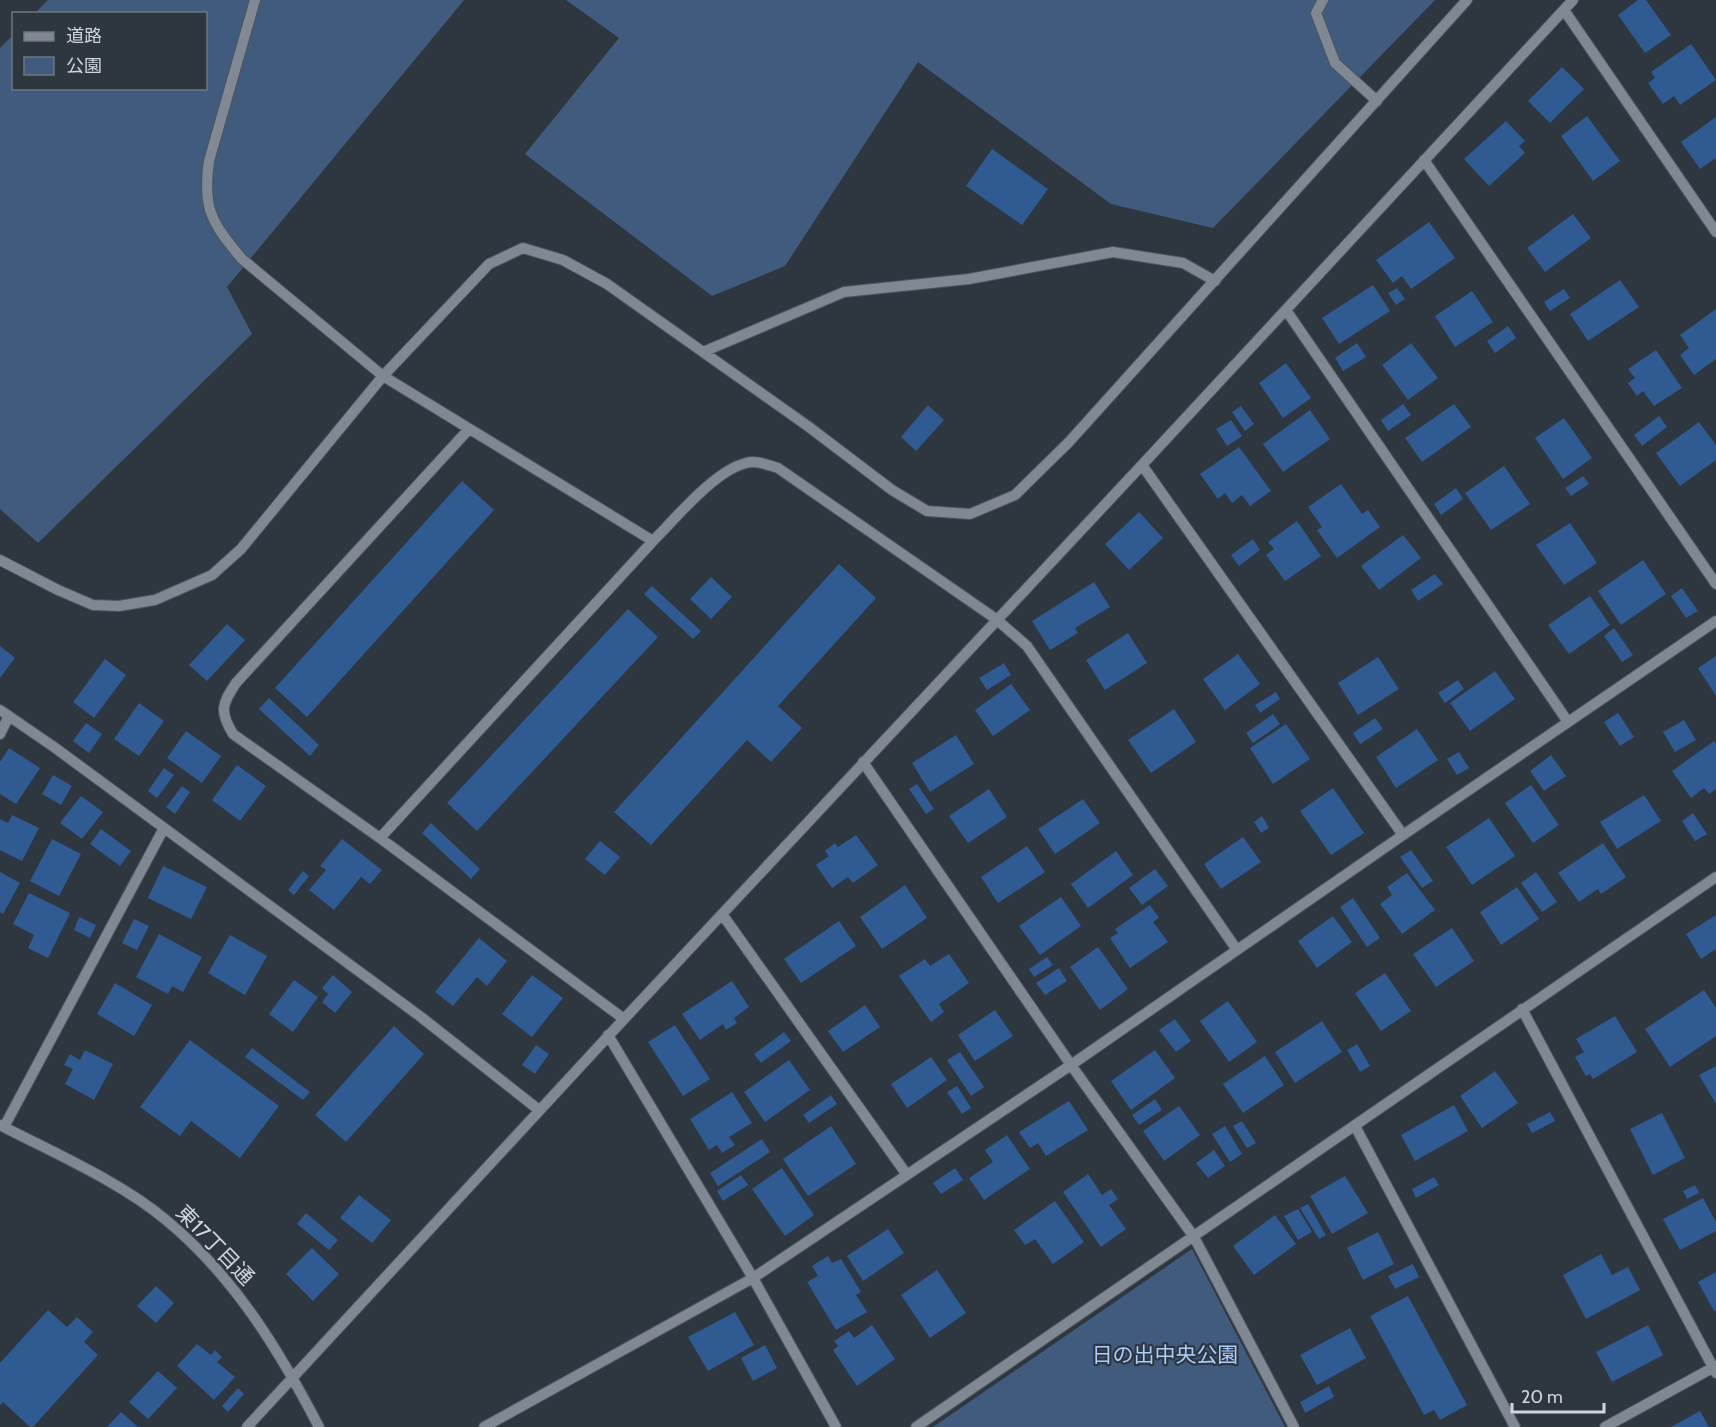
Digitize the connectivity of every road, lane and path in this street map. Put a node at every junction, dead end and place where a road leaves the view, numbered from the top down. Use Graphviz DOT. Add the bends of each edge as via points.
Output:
graph roads {
  1 [pos="255,0"];
  2 [pos="1323,0"];
  3 [pos="1467,0"];
  4 [pos="1573,0"];
  5 [pos="1564,10"];
  6 [pos="1377,101"];
  7 [pos="1424,160"];
  8 [pos="1716,232"];
  9 [pos="1215,281"];
  10 [pos="1286,310"];
  11 [pos="703,352"];
  12 [pos="382,376"];
  13 [pos="469,429"];
  14 [pos="1142,465"];
  15 [pos="653,542"];
  16 [pos="0,560"];
  17 [pos="1716,584"];
  18 [pos="996,619"];
  19 [pos="1716,621"];
  20 [pos="4,713"];
  21 [pos="1568,722"];
  22 [pos="0,734"];
  23 [pos="863,762"];
  24 [pos="164,828"];
  25 [pos="1403,835"];
  26 [pos="380,838"];
  27 [pos="1716,877"];
  28 [pos="722,914"];
  29 [pos="1237,950"];
  30 [pos="1522,1009"];
  31 [pos="624,1019"];
  32 [pos="608,1035"];
  33 [pos="1071,1065"];
  34 [pos="539,1110"];
  35 [pos="2,1126"];
  36 [pos="1355,1126"];
  37 [pos="908,1174"];
  38 [pos="1194,1237"];
  39 [pos="753,1278"];
  40 [pos="1715,1369"];
  41 [pos="292,1376"];
  42 [pos="247,1427"];
  43 [pos="319,1427"];
  44 [pos="484,1427"];
  45 [pos="836,1427"];
  46 [pos="916,1427"];
  47 [pos="1294,1427"];
  48 [pos="1515,1427"];
  49 [pos="1605,1427"];
  1 -- 12 [label="street" via="209,161 206,184 211,216 242,259"];
  2 -- 6 [label="street" via="1316,14 1335,63"];
  3 -- 6 [label="street"];
  4 -- 5 [label="street"];
  5 -- 7 [label="street"];
  5 -- 8 [label="street"];
  6 -- 9 [label="street"];
  7 -- 10 [label="street"];
  7 -- 17 [label="street"];
  9 -- 11 [label="street" via="1183,263 1113,252 969,279 844,292"];
  9 -- 11 [label="street" via="1070,442 1015,495 970,514 927,511 909,501"];
  10 -- 14 [label="street"];
  10 -- 21 [label="street"];
  11 -- 12 [label="street" via="607,284 563,260 523,248 489,264"];
  12 -- 13 [label="street"];
  12 -- 16 [label="street" via="241,549 212,575 184,589 155,600 119,606 93,605"];
  13 -- 15 [label="street"];
  13 -- 26 [label="street" via="244,674 225,700 224,719 233,734"];
  14 -- 18 [label="street"];
  14 -- 25 [label="street"];
  15 -- 18 [label="street" via="717,477 745,463 758,462 778,468"];
  15 -- 26 [label="street"];
  18 -- 23 [label="street"];
  18 -- 29 [label="street" via="1027,646"];
  19 -- 21 [label="street"];
  20 -- 22 [label="street"];
  20 -- 24 [label="street"];
  21 -- 25 [label="street"];
  23 -- 28 [label="street"];
  23 -- 33 [label="street"];
  24 -- 34 [label="street" via="421,1017"];
  24 -- 35 [label="street"];
  25 -- 29 [label="street"];
  26 -- 31 [label="street"];
  27 -- 30 [label="street"];
  28 -- 31 [label="street"];
  28 -- 37 [label="street"];
  29 -- 33 [label="street"];
  30 -- 36 [label="street"];
  30 -- 40 [label="street"];
  31 -- 32 [label="street"];
  32 -- 34 [label="street"];
  32 -- 39 [label="street"];
  33 -- 37 [label="street"];
  33 -- 38 [label="street"];
  34 -- 41 [label="street"];
  35 -- 41 [label="street, 東17丁目通" via="117,1187 165,1219 225,1278"];
  36 -- 38 [label="street"];
  36 -- 48 [label="street"];
  37 -- 39 [label="street"];
  38 -- 46 [label="street"];
  38 -- 47 [label="street"];
  39 -- 44 [label="street"];
  39 -- 45 [label="street"];
  40 -- 49 [label="street"];
  41 -- 42 [label="street"];
  41 -- 43 [label="street, 東17丁目通"];
}
